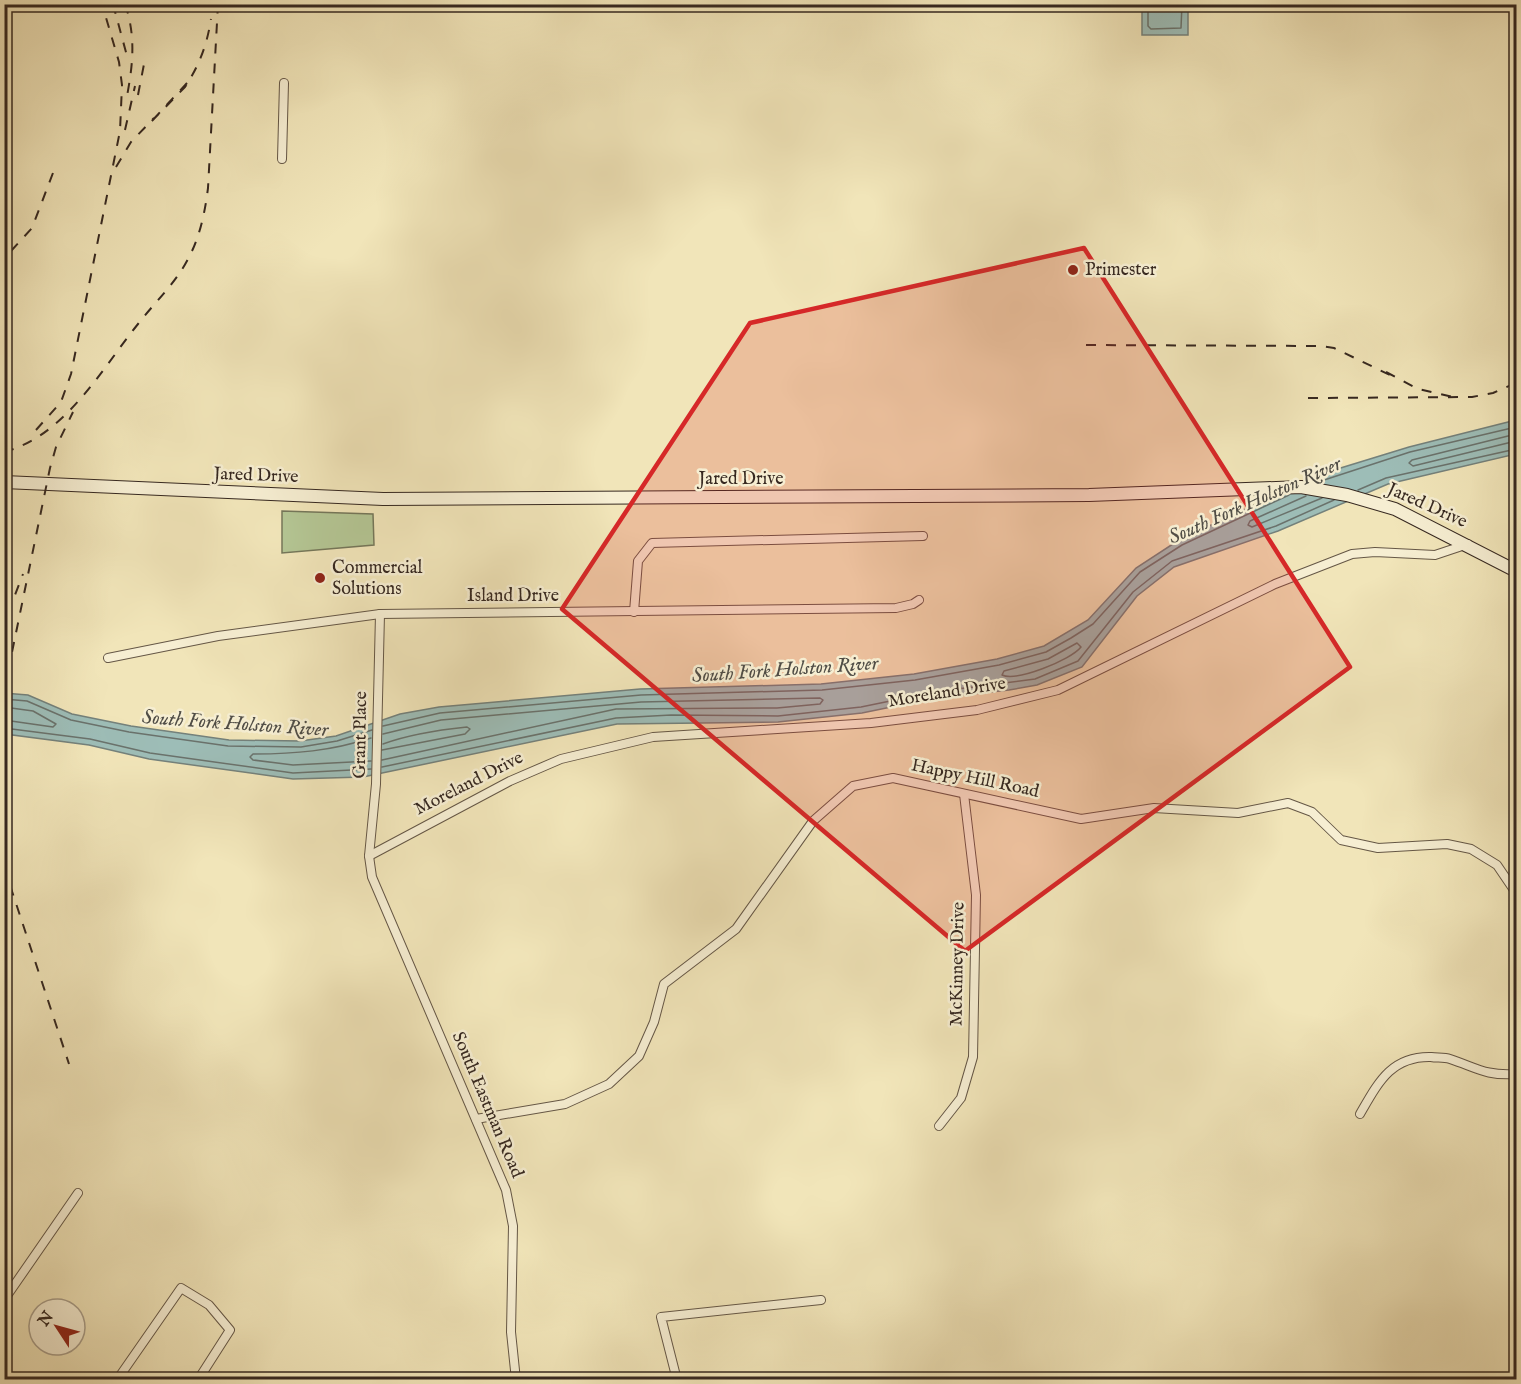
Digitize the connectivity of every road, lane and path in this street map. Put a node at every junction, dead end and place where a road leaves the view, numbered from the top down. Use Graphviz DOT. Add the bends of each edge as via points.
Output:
graph roads {
  1 [pos="284,83"];
  2 [pos="282,159"];
  3 [pos="4,482"];
  4 [pos="923,536"];
  5 [pos="1468,544"];
  6 [pos="1516,571"];
  7 [pos="918,600"];
  8 [pos="634,612"];
  9 [pos="381,614"];
  10 [pos="108,658"];
  11 [pos="964,794"];
  12 [pos="369,856"];
  13 [pos="1516,893"];
  14 [pos="1516,1074"];
  15 [pos="1360,1114"];
  16 [pos="476,1119"];
  17 [pos="939,1126"];
  18 [pos="78,1194"];
  19 [pos="4,1300"];
  20 [pos="821,1300"];
  21 [pos="117,1380"];
  22 [pos="198,1380"];
  23 [pos="516,1380"];
  24 [pos="677,1380"];
  1 -- 2 [label="street"];
  3 -- 5 [label="main road, Jared Drive" via="382,499 1089,495 1280,486 1347,495 1395,509"];
  4 -- 8 [label="street" via="652,543 638,561"];
  5 -- 6 [label="main road"];
  5 -- 12 [label="street, Moreland Drive" via="1435,555 1352,554 1275,584 1058,690 977,710 871,723 653,737 561,759 510,781"];
  7 -- 8 [label="street, Island Drive" via="896,608"];
  8 -- 9 [label="street, Island Drive"];
  9 -- 10 [label="street, Island Drive" via="218,636"];
  9 -- 12 [label="street, Grant Place"];
  11 -- 13 [label="street, Happy Hill Road" via="1081,819 1154,808 1238,813 1288,803 1312,812 1341,840 1378,848 1447,844 1471,849 1497,865"];
  11 -- 16 [label="street, Happy Hill Road" via="893,778 853,786 813,821 736,929 664,984 654,1022 639,1056 609,1084 565,1104"];
  11 -- 17 [label="street, McKinney Drive" via="976,894 973,1058 961,1098"];
  12 -- 16 [label="street, South Eastman Road" via="372,878"];
  14 -- 15 [label="street" via="1498,1075 1476,1071 1448,1058 1421,1057 1393,1066"];
  16 -- 23 [label="street, South Eastman Road" via="506,1190 513,1226 511,1332"];
  18 -- 19 [label="street"];
  20 -- 24 [label="street" via="661,1317"];
  21 -- 22 [label="street" via="181,1288 209,1305 230,1330"];
}
